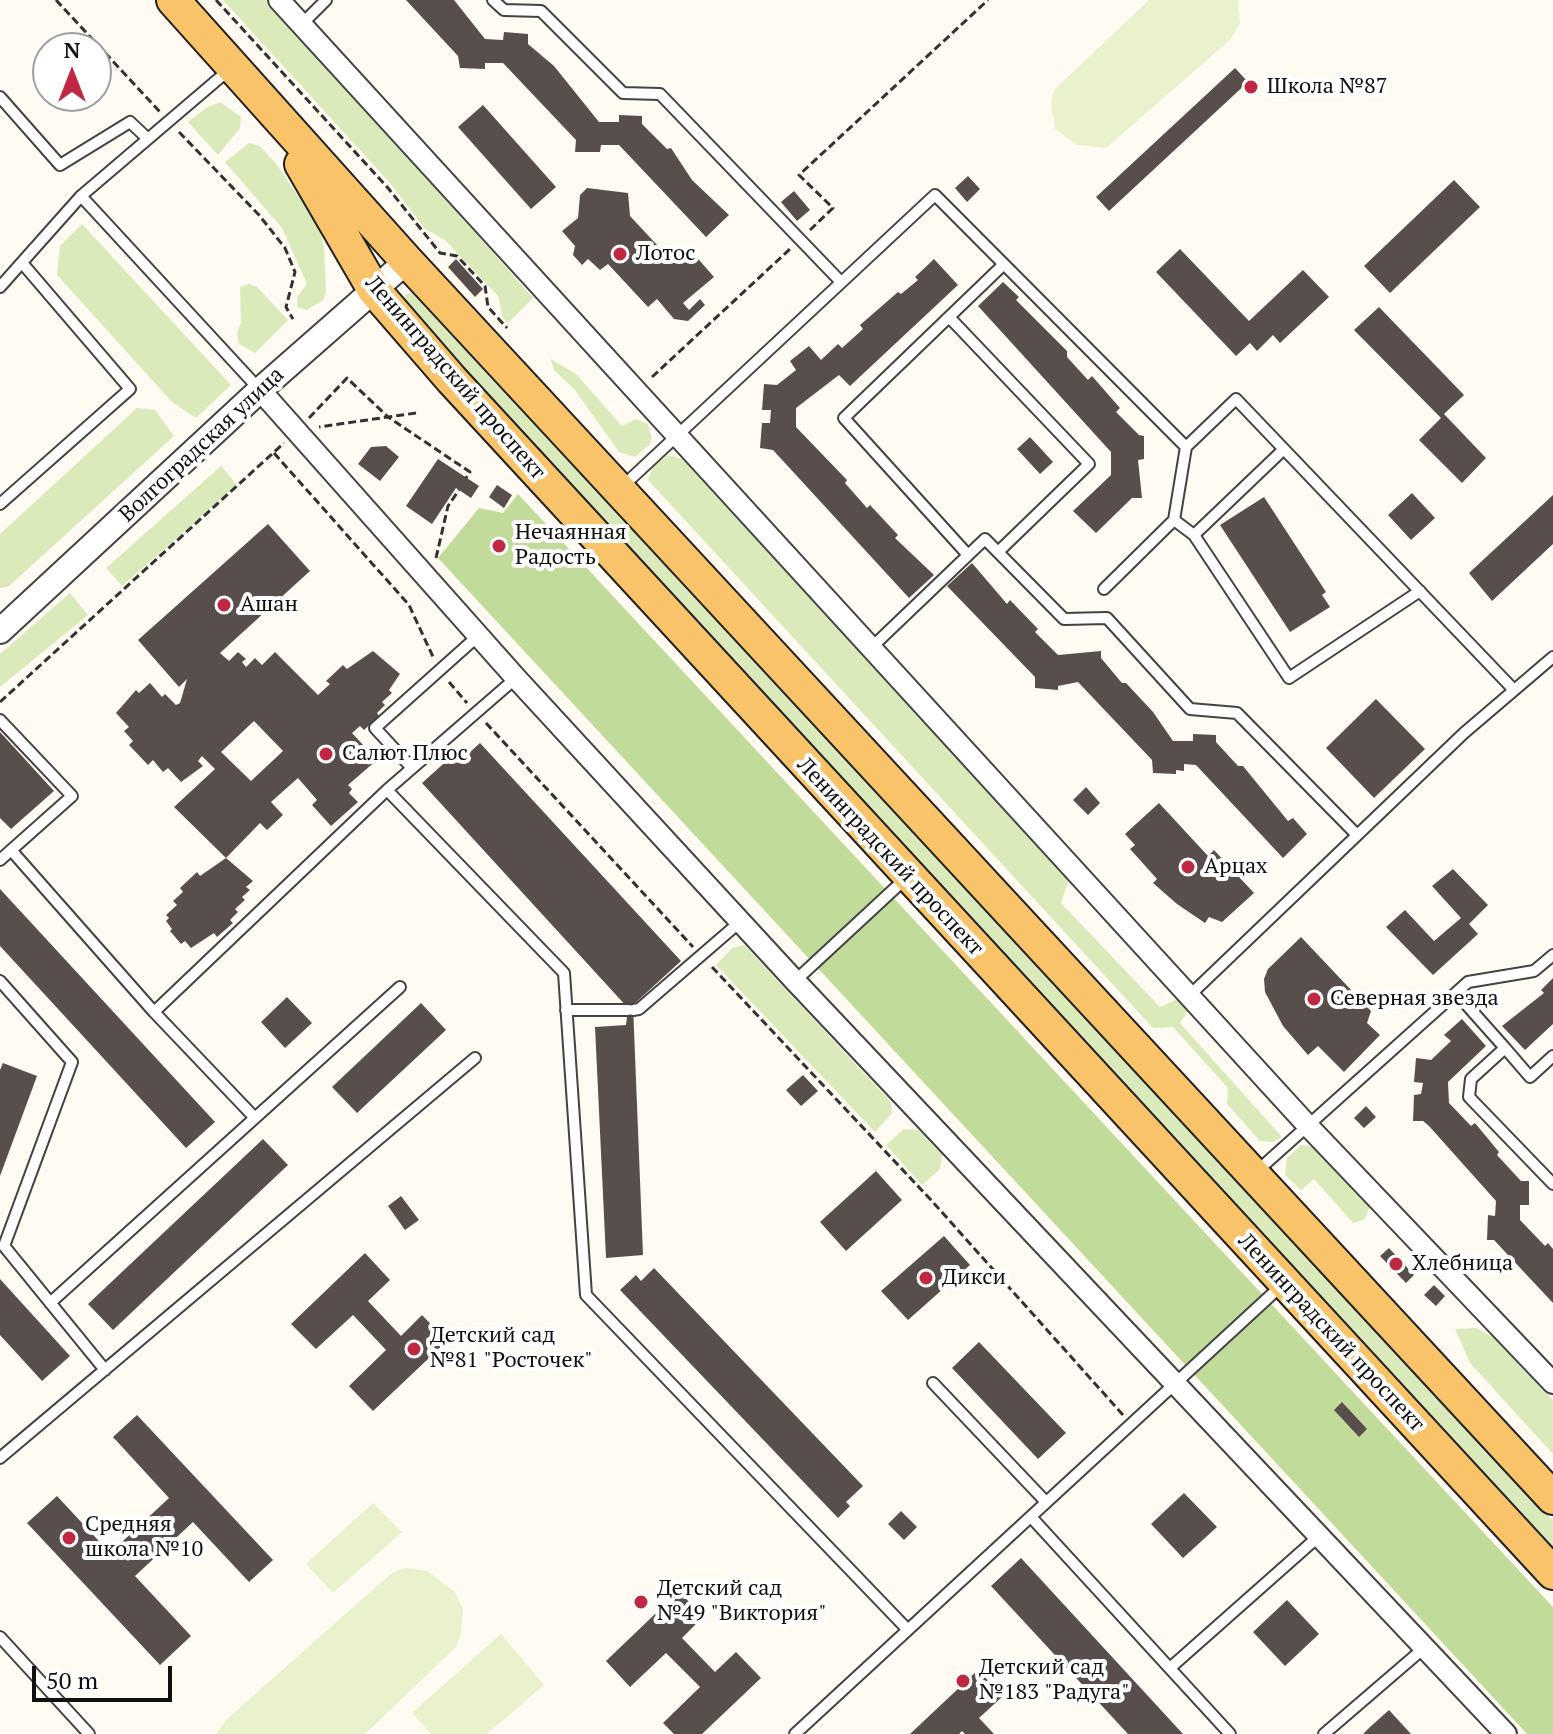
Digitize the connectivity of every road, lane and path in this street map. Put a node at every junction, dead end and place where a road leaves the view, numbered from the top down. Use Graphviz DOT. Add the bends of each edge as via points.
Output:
graph roads {
  1 [pos="56,0"];
  2 [pos="173,0"];
  3 [pos="216,0"];
  4 [pos="279,0"];
  5 [pos="326,0"];
  6 [pos="493,0"];
  7 [pos="988,0"];
  8 [pos="302,24"];
  9 [pos="233,67"];
  10 [pos="0,97"];
  11 [pos="269,110"];
  12 [pos="168,120"];
  13 [pos="147,138"];
  14 [pos="81,196"];
  15 [pos="800,240"];
  16 [pos="407,261"];
  17 [pos="23,264"];
  18 [pos="1003,265"];
  19 [pos="841,282"];
  20 [pos="0,287"];
  21 [pos="374,290"];
  22 [pos="949,317"];
  23 [pos="293,319"];
  24 [pos="507,328"];
  25 [pos="260,390"];
  26 [pos="636,392"];
  27 [pos="416,413"];
  28 [pos="388,417"];
  29 [pos="297,431"];
  30 [pos="676,436"];
  31 [pos="1186,447"];
  32 [pos="1283,450"];
  33 [pos="466,478"];
  34 [pos="619,489"];
  35 [pos="459,490"];
  36 [pos="0,504"];
  37 [pos="1174,520"];
  38 [pos="1194,535"];
  39 [pos="998,552"];
  40 [pos="968,555"];
  41 [pos="431,581"];
  42 [pos="1104,589"];
  43 [pos="1420,591"];
  44 [pos="2,625"];
  45 [pos="479,635"];
  46 [pos="871,648"];
  47 [pos="1553,657"];
  48 [pos="516,678"];
  49 [pos="1514,690"];
  50 [pos="0,702"];
  51 [pos="0,720"];
  52 [pos="412,768"];
  53 [pos="387,790"];
  54 [pos="1357,835"];
  55 [pos="11,850"];
  56 [pos="0,860"];
  57 [pos="908,877"];
  58 [pos="741,921"];
  59 [pos="1553,955"];
  60 [pos="0,981"];
  61 [pos="795,981"];
  62 [pos="400,987"];
  63 [pos="1457,994"];
  64 [pos="1189,996"];
  65 [pos="566,1010"];
  66 [pos="154,1012"];
  67 [pos="1505,1048"];
  68 [pos="1553,1056"];
  69 [pos="475,1058"];
  70 [pos="255,1118"];
  71 [pos="1309,1127"];
  72 [pos="1254,1174"];
  73 [pos="1553,1184"];
  74 [pos="1285,1283"];
  75 [pos="50,1303"];
  76 [pos="105,1370"];
  77 [pos="933,1383"];
  78 [pos="1175,1383"];
  79 [pos="1553,1383"];
  80 [pos="0,1458"];
  81 [pos="1553,1498"];
  82 [pos="1046,1502"];
  83 [pos="1031,1517"];
  84 [pos="1319,1536"];
  85 [pos="1553,1573"];
  86 [pos="908,1630"];
  87 [pos="0,1637"];
  88 [pos="1424,1648"];
  89 [pos="1170,1668"];
  90 [pos="89,1734"];
  91 [pos="795,1734"];
  92 [pos="1230,1734"];
  93 [pos="1324,1734"];
  94 [pos="1506,1734"];
  1 -- 12 [label="path"];
  2 -- 9 [label="main road, Ленинградский проспект"];
  3 -- 24 [label="path" via="388,188 440,253 457,256 485,286 488,307"];
  4 -- 8 [label="street"];
  5 -- 8 [label="lane"];
  6 -- 15 [label="lane" via="504,10 541,11 623,93 660,94"];
  7 -- 15 [label="path" via="799,175 833,208"];
  8 -- 26 [label="street"];
  9 -- 11 [label="main road, Ленинградский проспект"];
  9 -- 12 [label="lane"];
  10 -- 13 [label="lane" via="60,165 130,122"];
  11 -- 16 [label="main road, Ленинградский проспект"];
  11 -- 21 [label="main road, Ленинградский проспект"];
  12 -- 13 [label="lane"];
  12 -- 23 [label="path" via="285,248 295,272 286,307"];
  13 -- 14 [label="lane"];
  14 -- 17 [label="lane"];
  14 -- 25 [label="lane"];
  15 -- 19 [label="lane"];
  15 -- 26 [label="path"];
  16 -- 21 [label="street, Волгоградская улица"];
  16 -- 34 [label="main road, Ленинградский проспект"];
  17 -- 20 [label="lane"];
  17 -- 36 [label="lane" via="130,389"];
  18 -- 19 [label="lane" via="935,195"];
  18 -- 22 [label="lane"];
  18 -- 31 [label="lane"];
  19 -- 30 [label="lane"];
  21 -- 25 [label="street, Волгоградская улица"];
  21 -- 57 [label="main road, Ленинградский проспект"];
  22 -- 39 [label="lane" via="1089,464"];
  22 -- 40 [label="lane" via="844,418"];
  25 -- 29 [label="street"];
  25 -- 44 [label="street, Волгоградская улица"];
  26 -- 30 [label="street"];
  27 -- 28 [label="path"];
  28 -- 29 [label="path"];
  28 -- 29 [label="path" via="347,378"];
  28 -- 33 [label="path" via="470,472"];
  29 -- 41 [label="street"];
  29 -- 50 [label="path"];
  30 -- 34 [label="lane"];
  30 -- 46 [label="street"];
  31 -- 32 [label="lane" via="1236,399"];
  31 -- 37 [label="lane"];
  32 -- 38 [label="lane"];
  32 -- 43 [label="lane"];
  34 -- 72 [label="main road, Ленинградский проспект"];
  35 -- 41 [label="path" via="448,506"];
  37 -- 38 [label="lane"];
  37 -- 42 [label="lane"];
  38 -- 43 [label="lane" via="1289,678"];
  39 -- 40 [label="lane" via="985,539"];
  39 -- 54 [label="lane" via="1064,619 1107,618 1190,709 1237,713"];
  40 -- 46 [label="lane"];
  41 -- 45 [label="street"];
  43 -- 49 [label="lane"];
  45 -- 48 [label="street"];
  45 -- 52 [label="lane" via="375,728"];
  46 -- 64 [label="street"];
  47 -- 49 [label="lane"];
  48 -- 52 [label="lane"];
  48 -- 58 [label="street"];
  49 -- 54 [label="lane"];
  51 -- 55 [label="lane" via="72,796"];
  52 -- 53 [label="lane"];
  53 -- 65 [label="lane" via="564,973"];
  53 -- 66 [label="lane"];
  54 -- 64 [label="lane"];
  55 -- 56 [label="lane"];
  55 -- 66 [label="lane"];
  57 -- 61 [label="lane"];
  57 -- 74 [label="main road, Ленинградский проспект"];
  58 -- 61 [label="street"];
  58 -- 65 [label="lane" via="639,1009"];
  59 -- 63 [label="lane" via="1534,971 1468,982"];
  60 -- 75 [label="lane" via="72,1062 4,1246"];
  61 -- 78 [label="street"];
  62 -- 70 [label="lane"];
  63 -- 67 [label="lane"];
  63 -- 71 [label="lane"];
  64 -- 71 [label="street"];
  65 -- 86 [label="lane" via="586,1295"];
  66 -- 70 [label="lane"];
  67 -- 68 [label="lane" via="1530,1077"];
  67 -- 73 [label="lane" via="1471,1079 1469,1097"];
  69 -- 76 [label="lane"];
  70 -- 75 [label="lane"];
  71 -- 72 [label="lane"];
  71 -- 79 [label="street"];
  72 -- 81 [label="main road, Ленинградский проспект"];
  74 -- 78 [label="lane"];
  74 -- 85 [label="main road, Ленинградский проспект"];
  75 -- 76 [label="lane"];
  76 -- 80 [label="lane"];
  77 -- 82 [label="lane"];
  78 -- 82 [label="lane"];
  78 -- 84 [label="street"];
  82 -- 83 [label="lane"];
  83 -- 86 [label="lane"];
  83 -- 89 [label="lane"];
  84 -- 88 [label="street"];
  84 -- 89 [label="lane"];
  86 -- 91 [label="lane"];
  87 -- 90 [label="lane"];
  88 -- 93 [label="lane"];
  88 -- 94 [label="street"];
  89 -- 92 [label="lane"];
}
